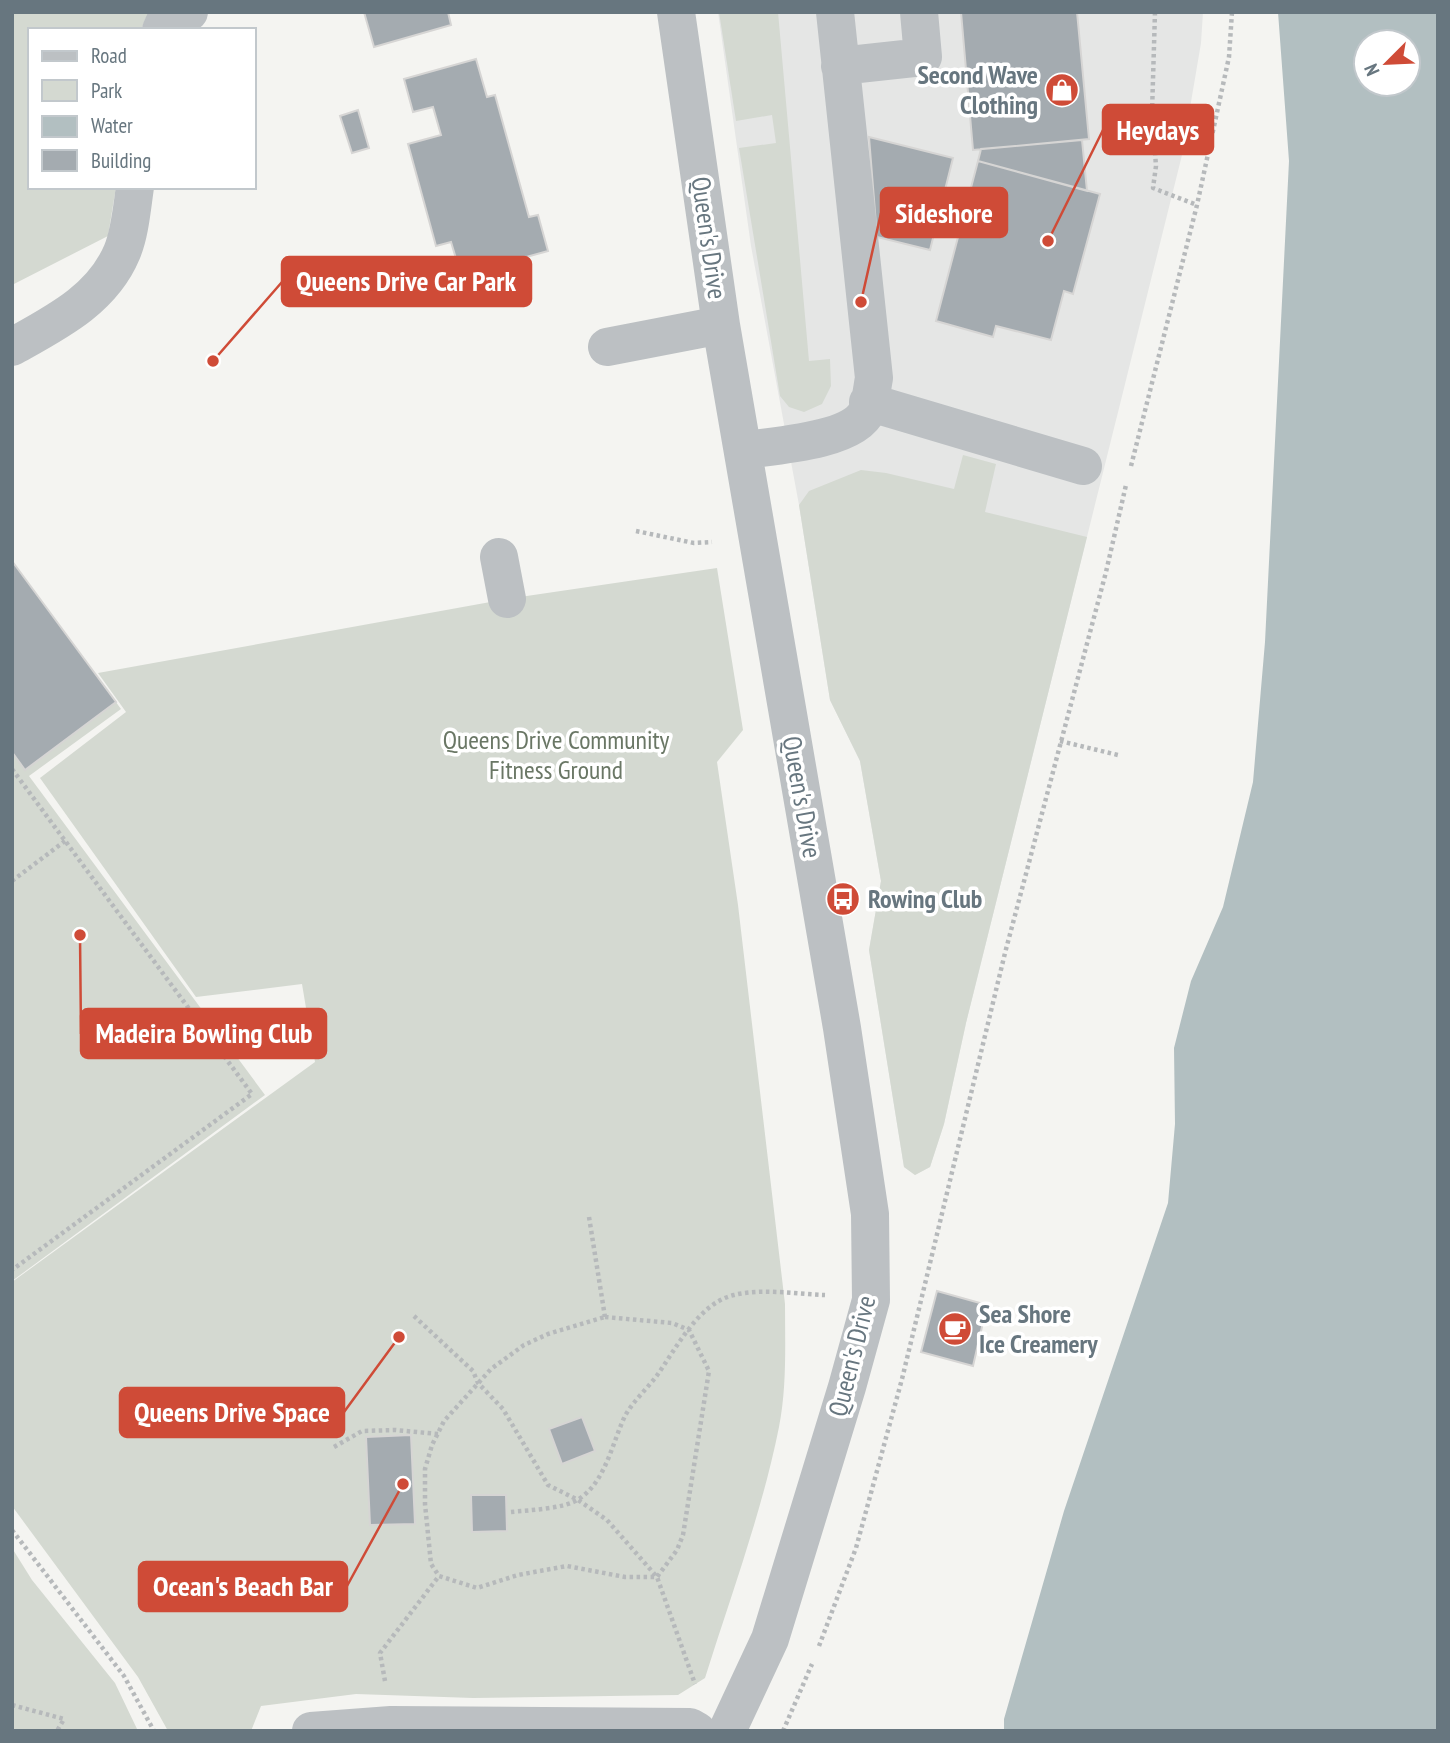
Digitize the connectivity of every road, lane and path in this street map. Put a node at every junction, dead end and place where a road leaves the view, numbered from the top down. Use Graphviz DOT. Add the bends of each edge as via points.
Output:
graph roads {
  1 [pos="189,12"];
  2 [pos="676,12"];
  3 [pos="835,12"];
  4 [pos="919,12"];
  5 [pos="1156,12"];
  6 [pos="1232,12"];
  7 [pos="162,28"];
  8 [pos="840,66"];
  9 [pos="135,189"];
  10 [pos="1197,205"];
  11 [pos="721,325"];
  12 [pos="607,346"];
  13 [pos="12,347"];
  14 [pos="868,402"];
  15 [pos="744,450"];
  16 [pos="1083,466"];
  17 [pos="636,531"];
  18 [pos="716,542"];
  19 [pos="499,557"];
  20 [pos="507,599"];
  21 [pos="1060,741"];
  22 [pos="1118,755"];
  23 [pos="12,769"];
  24 [pos="65,841"];
  25 [pos="12,881"];
  26 [pos="589,1217"];
  27 [pos="12,1270"];
  28 [pos="826,1295"];
  29 [pos="414,1317"];
  30 [pos="604,1317"];
  31 [pos="689,1329"];
  32 [pos="478,1383"];
  33 [pos="438,1434"];
  34 [pos="334,1447"];
  35 [pos="578,1500"];
  36 [pos="511,1512"];
  37 [pos="12,1530"];
  38 [pos="439,1576"];
  39 [pos="657,1577"];
  40 [pos="12,1704"];
  41 [pos="698,1713"];
  42 [pos="391,1725"];
  43 [pos="57,1731"];
  44 [pos="154,1731"];
  45 [pos="311,1731"];
  46 [pos="727,1731"];
  47 [pos="782,1731"];
  1 -- 7 [label="street"];
  2 -- 11 [label="street, Queen's Drive"];
  3 -- 8 [label="street"];
  4 -- 8 [label="street" via="923,57"];
  5 -- 10 [label="path" via="1153,188"];
  6 -- 10 [label="path" via="1228,57"];
  8 -- 14 [label="street" via="874,378"];
  9 -- 13 [label="street" via="122,251 104,283 68,316"];
  10 -- 21 [label="path"];
  11 -- 12 [label="street"];
  11 -- 15 [label="street, Queen's Drive"];
  14 -- 15 [label="street" via="866,413 845,430 821,439"];
  14 -- 16 [label="street"];
  15 -- 46 [label="street, Queen's Drive" via="870,1214 870,1300 770,1639"];
  17 -- 18 [label="path" via="694,543"];
  19 -- 20 [label="street"];
  21 -- 22 [label="path"];
  21 -- 47 [label="path" via="856,1548"];
  23 -- 24 [label="path"];
  24 -- 25 [label="path"];
  24 -- 27 [label="path" via="252,1094"];
  26 -- 30 [label="path"];
  28 -- 31 [label="path" via="736,1294 723,1298"];
  29 -- 32 [label="path" via="473,1371"];
  30 -- 31 [label="path" via="672,1323"];
  30 -- 32 [label="path" via="524,1345"];
  31 -- 35 [label="path" via="626,1414 595,1484"];
  31 -- 39 [label="path" via="709,1371 706,1396 682,1535"];
  32 -- 33 [label="path" via="443,1421"];
  32 -- 35 [label="path" via="503,1409 548,1485"];
  33 -- 34 [label="path" via="362,1431"];
  33 -- 38 [label="path" via="425,1469 425,1504 431,1564"];
  35 -- 36 [label="path"];
  35 -- 39 [label="path" via="607,1520"];
  37 -- 44 [label="path" via="124,1676"];
  38 -- 39 [label="path" via="477,1588 567,1566 625,1577"];
  38 -- 42 [label="path" via="380,1653"];
  39 -- 41 [label="path"];
  40 -- 43 [label="path" via="64,1719"];
  41 -- 42 [label="street" via="690,1727"];
  42 -- 45 [label="street"];
}
